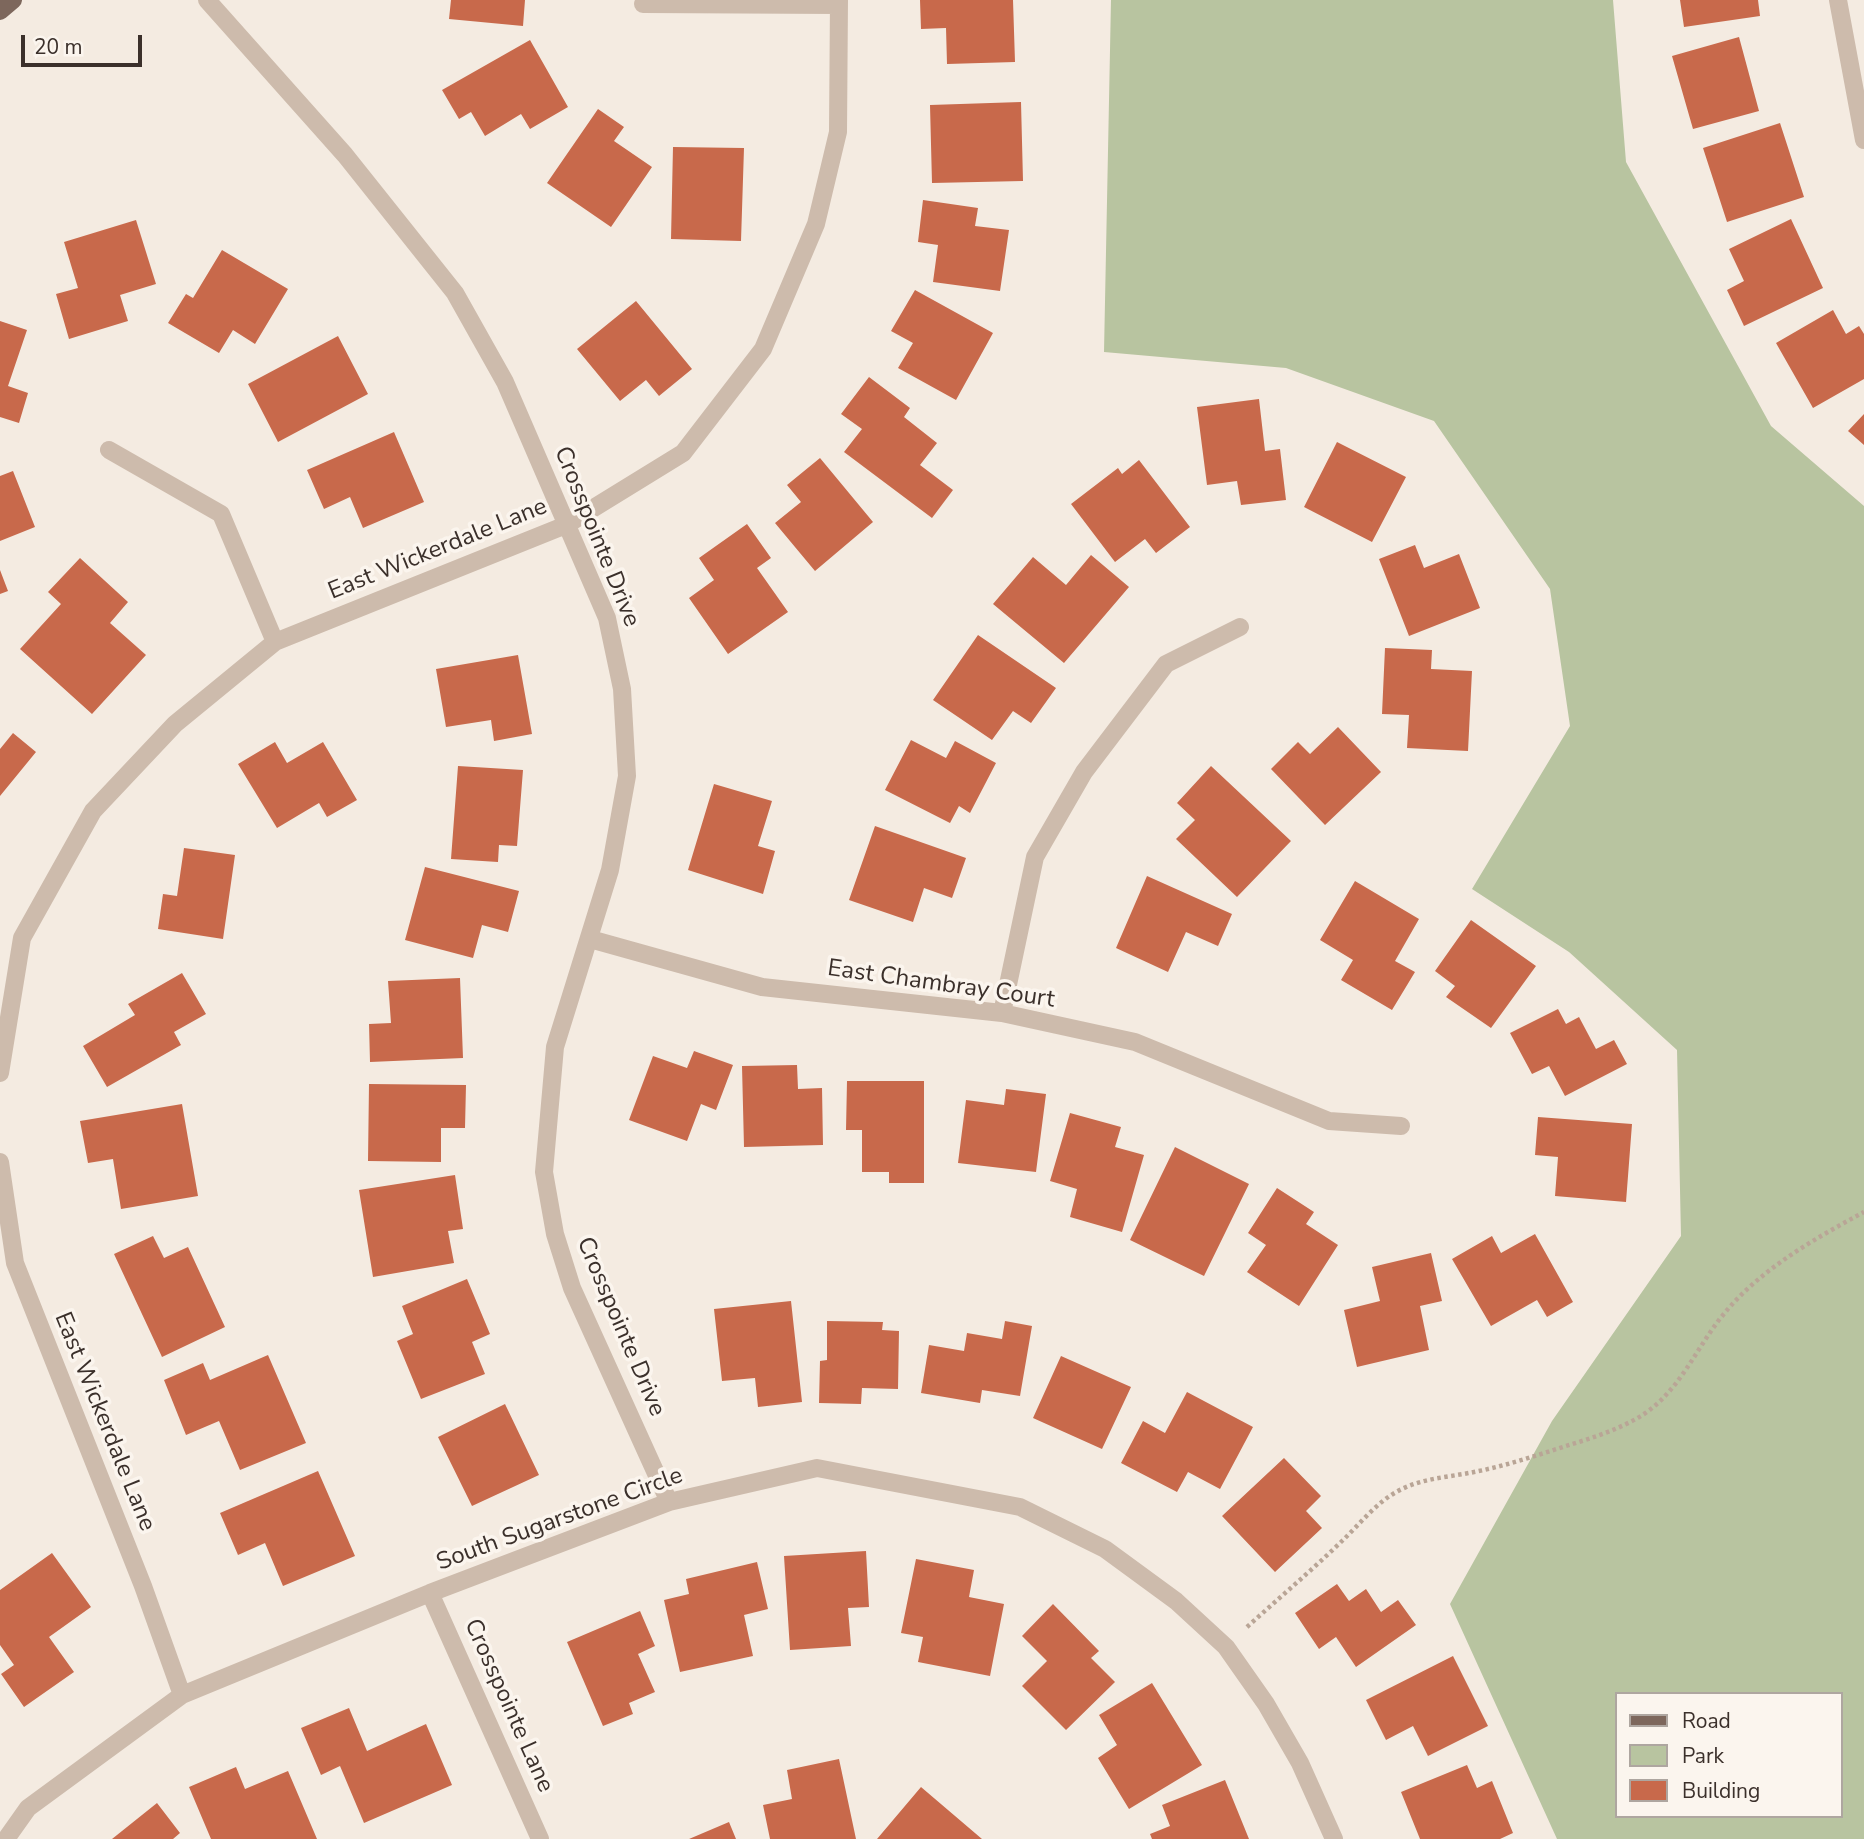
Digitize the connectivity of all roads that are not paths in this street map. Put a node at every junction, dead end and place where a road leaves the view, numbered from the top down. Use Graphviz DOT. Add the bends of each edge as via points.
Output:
graph roads {
  1 [pos="13,0"];
  2 [pos="208,0"];
  3 [pos="1838,0"];
  4 [pos="839,3"];
  5 [pos="643,4"];
  6 [pos="0,11"];
  7 [pos="1864,140"];
  8 [pos="109,450"];
  9 [pos="566,525"];
  10 [pos="1240,627"];
  11 [pos="275,642"];
  12 [pos="590,939"];
  13 [pos="1002,1013"];
  14 [pos="0,1073"];
  15 [pos="1401,1126"];
  16 [pos="0,1162"];
  17 [pos="669,1502"];
  18 [pos="430,1593"];
  19 [pos="182,1695"];
  20 [pos="6,1839"];
  21 [pos="540,1839"];
  22 [pos="1334,1839"];
  1 -- 6 [label="main road"];
  2 -- 9 [label="street, Crosspointe Drive" via="345,155 454,293 505,382"];
  3 -- 7 [label="street"];
  4 -- 5 [label="street"];
  4 -- 9 [label="street, East Wickerdale Lane" via="838,132 816,224 763,348 683,453"];
  8 -- 11 [label="street" via="221,514"];
  9 -- 11 [label="street, East Wickerdale Lane"];
  9 -- 12 [label="street, Crosspointe Drive" via="607,618 622,689 627,776 610,870"];
  10 -- 13 [label="street" via="1166,664 1084,772 1035,857"];
  11 -- 14 [label="street, East Wickerdale Lane" via="175,724 93,811 22,938"];
  12 -- 13 [label="street, East Chambray Court" via="762,987"];
  12 -- 17 [label="street, Crosspointe Drive" via="555,1046 544,1172 555,1234 572,1288"];
  13 -- 15 [label="street, East Chambray Court" via="1135,1042 1329,1121"];
  16 -- 19 [label="street, East Wickerdale Lane" via="15,1263"];
  17 -- 18 [label="street, South Sugarstone Circle"];
  17 -- 22 [label="street, South Sugarstone Circle" via="817,1468 1020,1507 1105,1549 1176,1601 1226,1647 1300,1763"];
  18 -- 19 [label="street, South Sugarstone Circle"];
  18 -- 21 [label="street, Crosspointe Lane"];
  19 -- 20 [label="street, South Sugarstone Circle" via="28,1808"];
}
